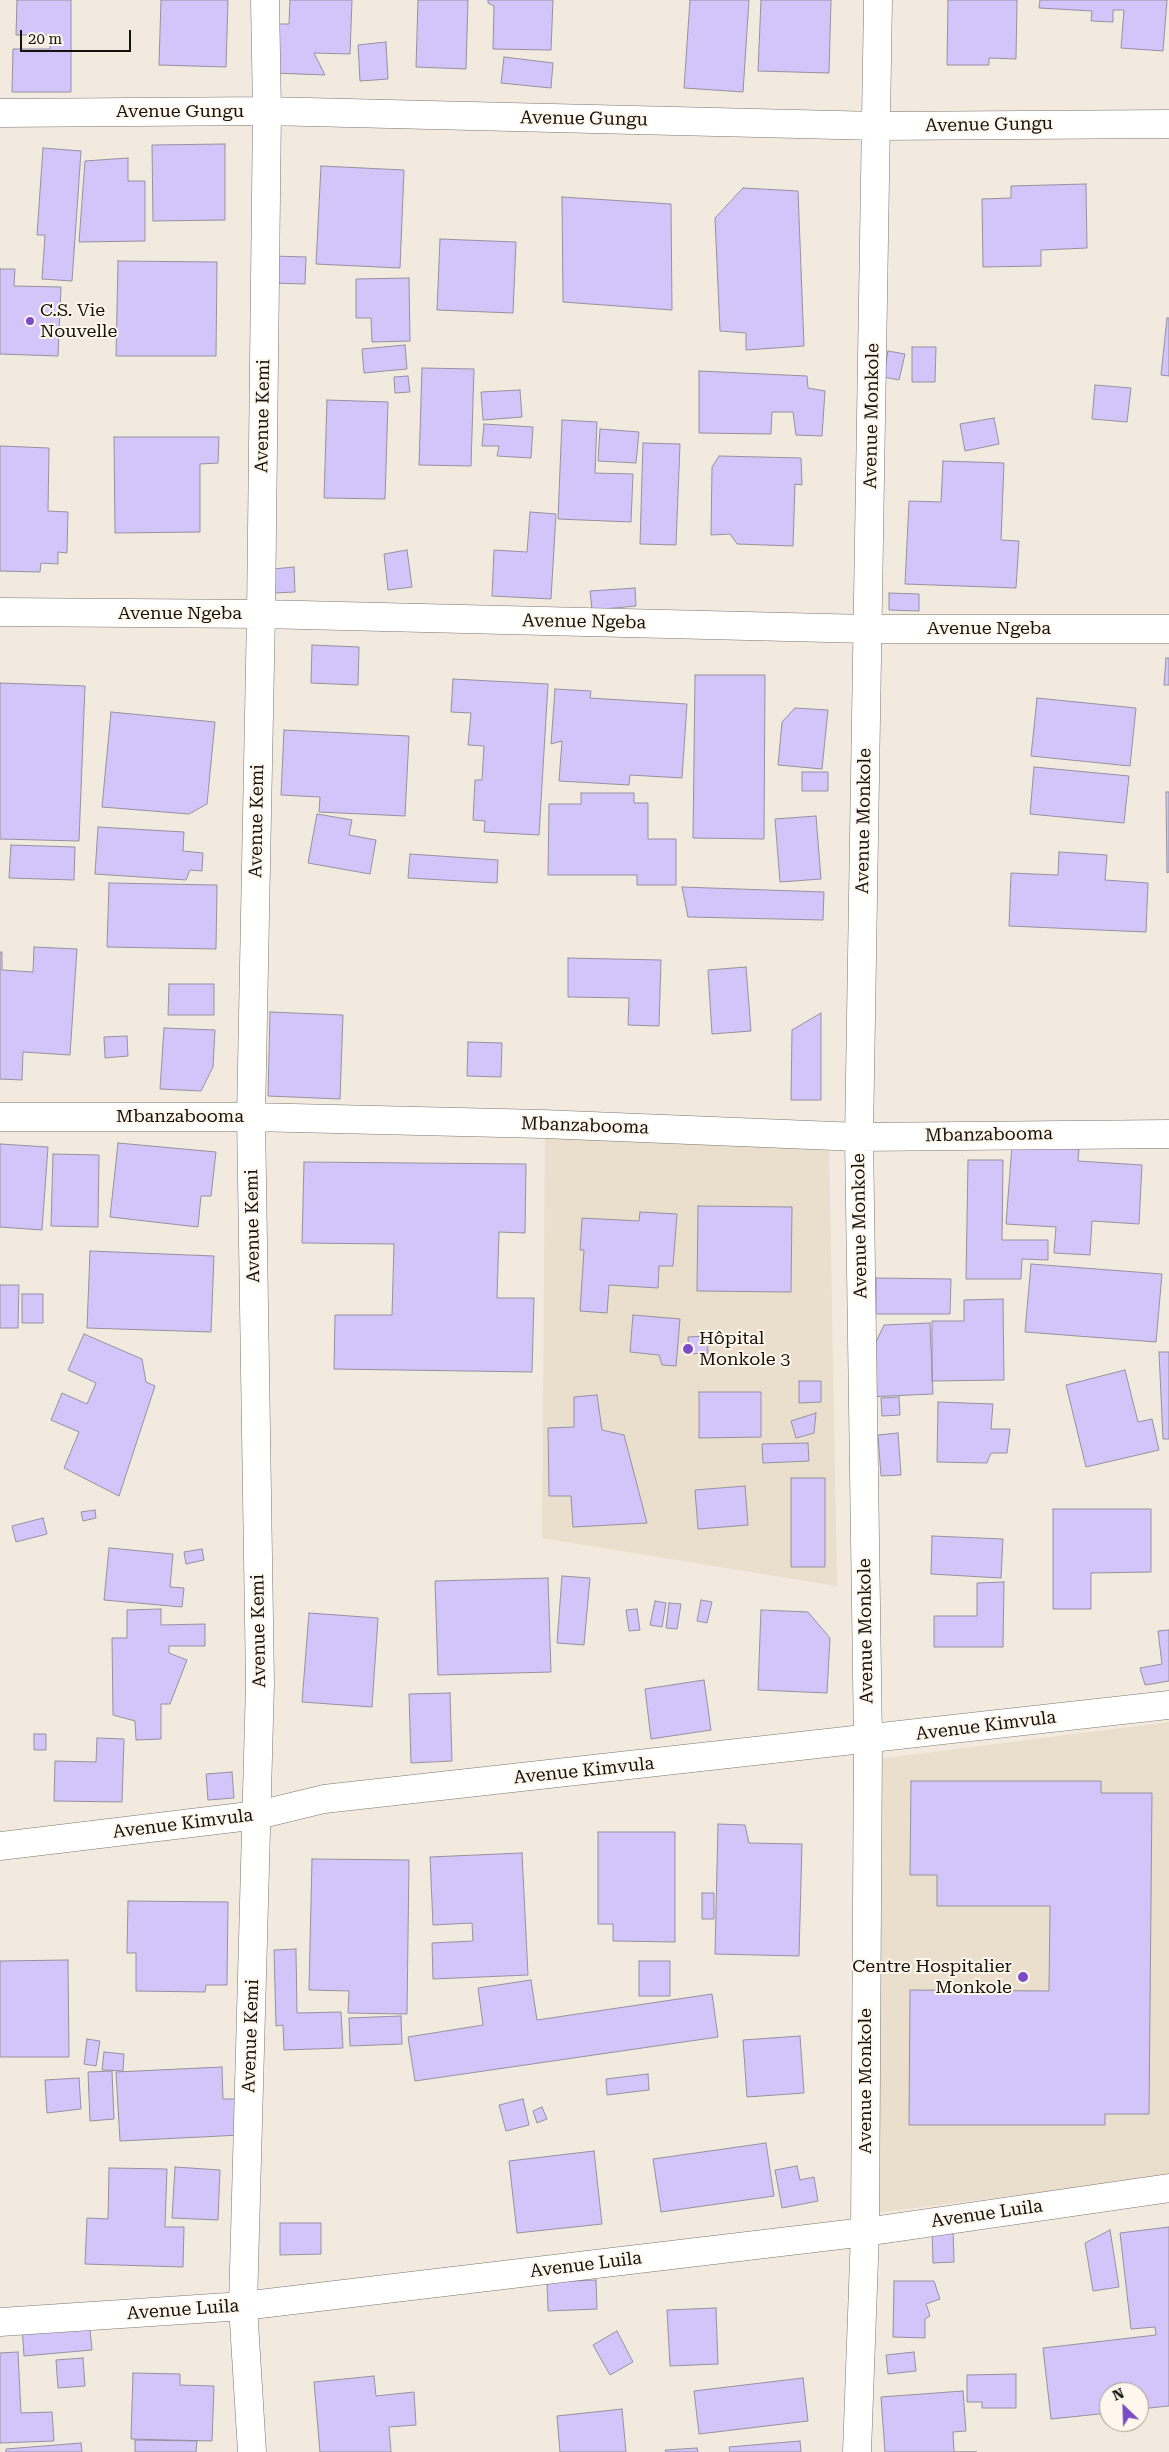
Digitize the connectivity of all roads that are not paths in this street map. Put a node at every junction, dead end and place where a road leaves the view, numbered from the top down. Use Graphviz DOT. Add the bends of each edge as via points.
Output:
graph roads {
  1 [pos="265,0"];
  2 [pos="878,0"];
  3 [pos="267,111"];
  4 [pos="0,113"];
  5 [pos="1169,124"];
  6 [pos="878,126"];
  7 [pos="0,612"];
  8 [pos="261,614"];
  9 [pos="868,629"];
  10 [pos="1169,629"];
  11 [pos="0,1117"];
  12 [pos="251,1117"];
  13 [pos="1169,1134"];
  14 [pos="859,1137"];
  15 [pos="1169,1705"];
  16 [pos="868,1740"];
  17 [pos="258,1815"];
  18 [pos="0,1846"];
  19 [pos="1169,2188"];
  20 [pos="865,2232"];
  21 [pos="243,2306"];
  22 [pos="0,2322"];
  23 [pos="252,2452"];
  24 [pos="857,2452"];
  1 -- 3 [label="street, Avenue Kemi"];
  2 -- 6 [label="street, Avenue Monkole"];
  3 -- 4 [label="street, Avenue Gungu"];
  3 -- 6 [label="street, Avenue Gungu"];
  3 -- 8 [label="street, Avenue Kemi"];
  5 -- 6 [label="street, Avenue Gungu"];
  6 -- 9 [label="street, Avenue Monkole"];
  7 -- 8 [label="street, Avenue Ngeba"];
  8 -- 9 [label="street, Avenue Ngeba"];
  8 -- 12 [label="street, Avenue Kemi"];
  9 -- 10 [label="street, Avenue Ngeba"];
  9 -- 14 [label="street, Avenue Monkole"];
  11 -- 12 [label="street, Mbanzabooma"];
  12 -- 14 [label="street, Mbanzabooma" via="544,1124"];
  12 -- 17 [label="street, Avenue Kemi" via="260,1683"];
  13 -- 14 [label="street, Mbanzabooma"];
  14 -- 16 [label="street, Avenue Monkole"];
  15 -- 16 [label="street, Avenue Kimvula"];
  16 -- 17 [label="street, Avenue Kimvula" via="324,1799"];
  16 -- 20 [label="street, Avenue Monkole"];
  17 -- 18 [label="street, Avenue Kimvula"];
  17 -- 21 [label="street, Avenue Kemi"];
  19 -- 20 [label="street, Avenue Luila"];
  20 -- 21 [label="street, Avenue Luila"];
  20 -- 24 [label="street, Avenue Monkole"];
  21 -- 22 [label="street, Avenue Luila"];
  21 -- 23 [label="street, Avenue Kemi"];
}
